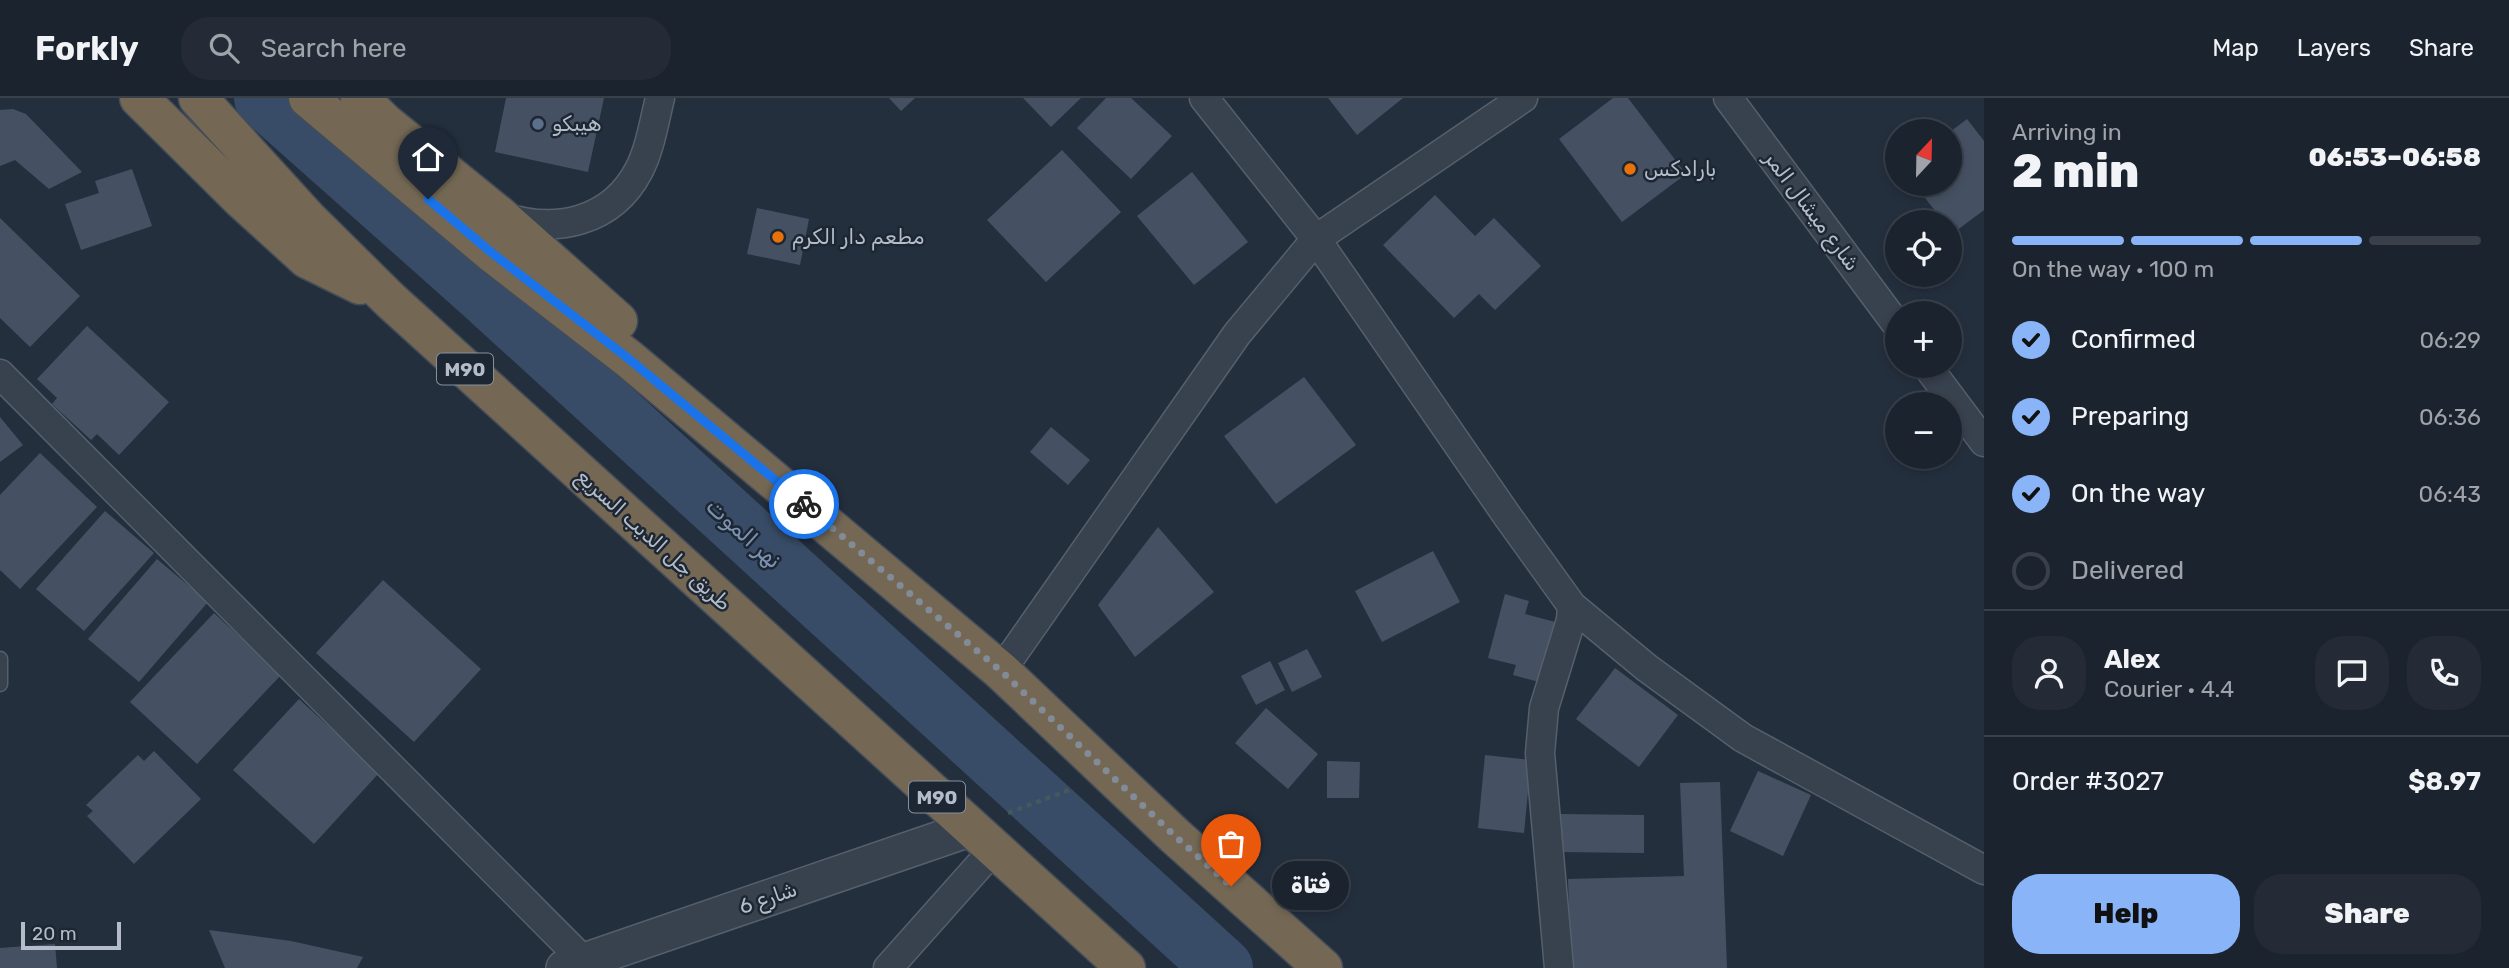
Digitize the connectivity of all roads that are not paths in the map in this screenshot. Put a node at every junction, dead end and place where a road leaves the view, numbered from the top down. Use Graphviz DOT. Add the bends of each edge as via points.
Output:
graph roads {
  1 [pos="139,98"];
  2 [pos="198,98"];
  3 [pos="308,98"];
  4 [pos="660,98"];
  5 [pos="1204,98"];
  6 [pos="1522,98"];
  7 [pos="1728,98"];
  8 [pos="373,106"];
  9 [pos="500,216"];
  10 [pos="1316,239"];
  11 [pos="390,300"];
  12 [pos="1885,309"];
  13 [pos="0,374"];
  14 [pos="1936,378"];
  15 [pos="1984,442"];
  16 [pos="833,529"];
  17 [pos="1572,606"];
  18 [pos="0,659"];
  19 [pos="1001,671"];
  20 [pos="0,684"];
  21 [pos="989,831"];
  22 [pos="1984,870"];
  23 [pos="574,964"];
  24 [pos="888,968"];
  25 [pos="1126,968"];
  26 [pos="1323,968"];
  27 [pos="1559,968"];
  1 -- 11 [label="highway" via="307,259"];
  2 -- 11 [label="highway, طريق جل الديب السريع / M90" via="307,218"];
  3 -- 16 [label="highway"];
  4 -- 9 [label="street" via="639,170 624,192 603,209 579,221 552,226"];
  5 -- 10 [label="street"];
  6 -- 10 [label="street"];
  7 -- 12 [label="street, شارع ميشال المر"];
  8 -- 9 [label="highway"];
  9 -- 16 [label="highway" via="753,441"];
  10 -- 17 [label="street"];
  10 -- 19 [label="street" via="1237,334"];
  11 -- 21 [label="highway, طريق جل الديب السريع / M90"];
  13 -- 23 [label="street"];
  14 -- 15 [label="street"];
  16 -- 19 [label="highway"];
  17 -- 22 [label="street" via="1743,738"];
  17 -- 27 [label="street" via="1544,708 1539,753"];
  18 -- 20 [label="lane"];
  19 -- 26 [label="highway"];
  21 -- 23 [label="street, شارع 6"];
  21 -- 24 [label="street"];
  21 -- 25 [label="highway, طريق جل الديب السريع / M90"];
}
